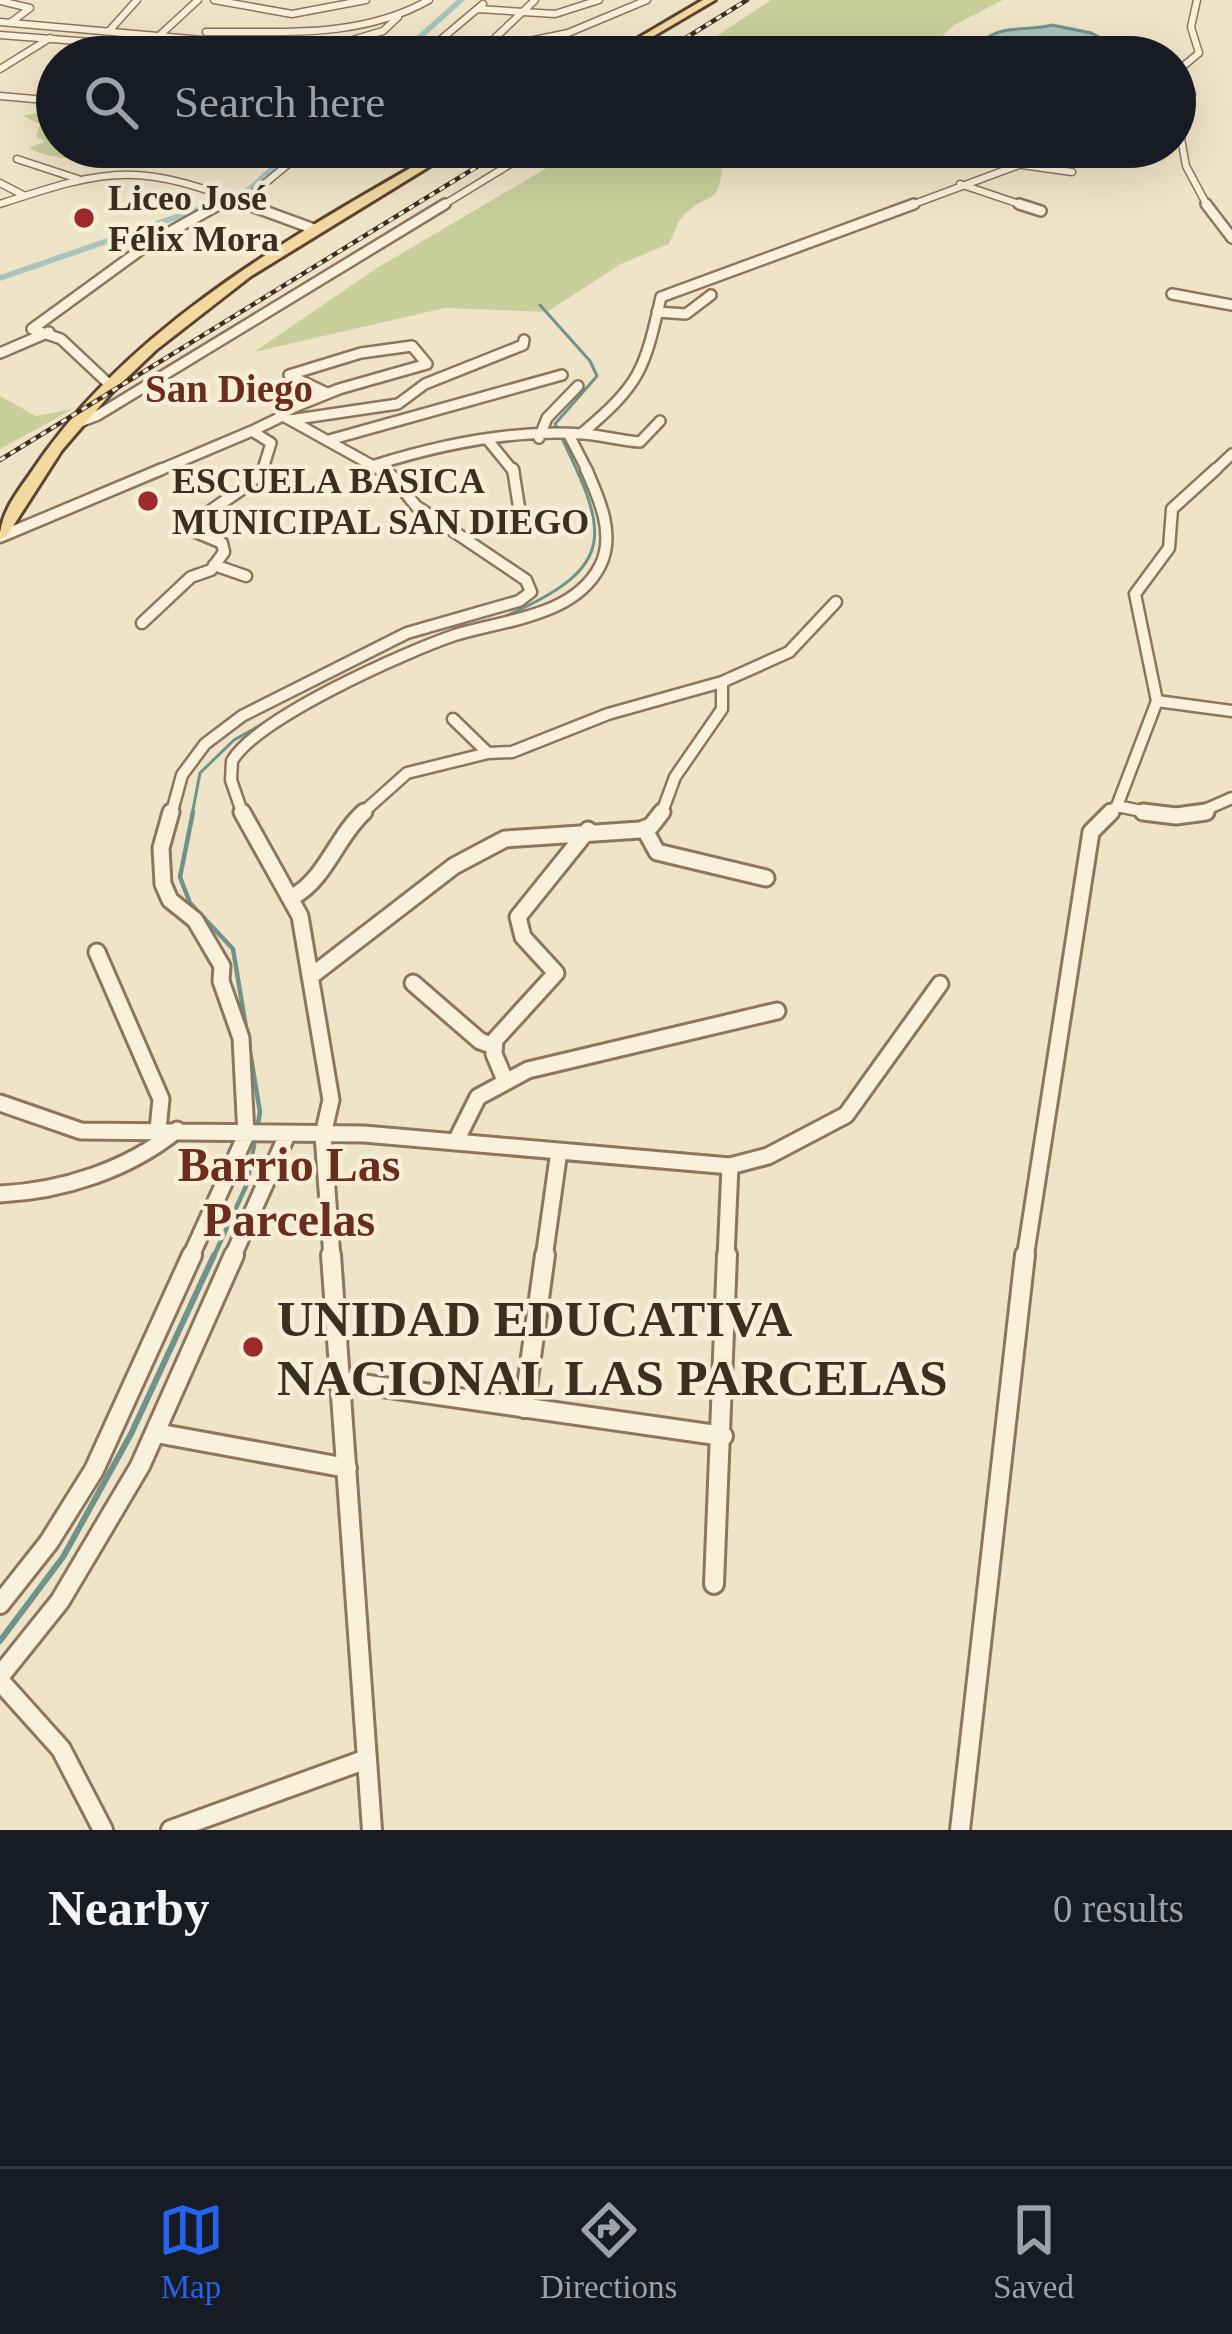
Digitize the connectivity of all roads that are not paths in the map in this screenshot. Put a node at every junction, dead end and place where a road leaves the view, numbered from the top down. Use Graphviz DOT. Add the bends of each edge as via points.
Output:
graph roads {
  1 [pos="137,0"];
  2 [pos="197,0"];
  3 [pos="214,0"];
  4 [pos="365,0"];
  5 [pos="429,0"];
  6 [pos="486,0"];
  7 [pos="535,0"];
  8 [pos="596,0"];
  9 [pos="646,0"];
  10 [pos="710,0"];
  11 [pos="1197,0"];
  12 [pos="0,1"];
  13 [pos="478,9"];
  14 [pos="521,13"];
  15 [pos="398,17"];
  16 [pos="3,22"];
  17 [pos="112,28"];
  18 [pos="164,32"];
  19 [pos="0,34"];
  20 [pos="199,36"];
  21 [pos="358,36"];
  22 [pos="445,36"];
  23 [pos="497,36"];
  24 [pos="558,36"];
  25 [pos="647,36"];
  26 [pos="1194,36"];
  27 [pos="36,37"];
  28 [pos="36,47"];
  29 [pos="0,69"];
  30 [pos="0,96"];
  31 [pos="36,99"];
  32 [pos="0,164"];
  33 [pos="36,164"];
  34 [pos="47,168"];
  35 [pos="284,168"];
  36 [pos="419,168"];
  37 [pos="504,168"];
  38 [pos="1006,168"];
  39 [pos="1044,168"];
  40 [pos="1186,168"];
  41 [pos="1072,172"];
  42 [pos="78,179"];
  43 [pos="0,183"];
  44 [pos="960,184"];
  45 [pos="25,196"];
  46 [pos="226,200"];
  47 [pos="0,203"];
  48 [pos="240,204"];
  49 [pos="1041,211"];
  50 [pos="314,229"];
  51 [pos="1232,238"];
  52 [pos="1172,294"];
  53 [pos="711,295"];
  54 [pos="1232,304"];
  55 [pos="657,312"];
  56 [pos="49,332"];
  57 [pos="524,340"];
  58 [pos="0,353"];
  59 [pos="562,375"];
  60 [pos="111,386"];
  61 [pos="578,386"];
  62 [pos="327,393"];
  63 [pos="286,418"];
  64 [pos="660,421"];
  65 [pos="75,424"];
  66 [pos="252,430"];
  67 [pos="572,435"];
  68 [pos="543,438"];
  69 [pos="487,439"];
  70 [pos="329,440"];
  71 [pos="1232,454"];
  72 [pos="375,465"];
  73 [pos="518,507"];
  74 [pos="0,535"];
  75 [pos="214,565"];
  76 [pos="246,576"];
  77 [pos="836,602"];
  78 [pos="142,623"];
  79 [pos="722,682"];
  80 [pos="1156,700"];
  81 [pos="1232,712"];
  82 [pos="453,719"];
  83 [pos="488,753"];
  84 [pos="1232,798"];
  85 [pos="1117,806"];
  86 [pos="588,830"];
  87 [pos="645,830"];
  88 [pos="766,878"];
  89 [pos="294,896"];
  90 [pos="97,952"];
  91 [pos="310,977"];
  92 [pos="413,983"];
  93 [pos="940,983"];
  94 [pos="777,1010"];
  95 [pos="494,1046"];
  96 [pos="506,1080"];
  97 [pos="0,1103"];
  98 [pos="158,1130"];
  99 [pos="177,1130"];
  100 [pos="252,1135"];
  101 [pos="287,1135"];
  102 [pos="323,1135"];
  103 [pos="456,1141"];
  104 [pos="559,1151"];
  105 [pos="730,1166"];
  106 [pos="0,1194"];
  107 [pos="341,1382"];
  108 [pos="524,1408"];
  109 [pos="156,1433"];
  110 [pos="722,1436"];
  111 [pos="347,1468"];
  112 [pos="715,1584"];
  113 [pos="1,1601"];
  114 [pos="0,1679"];
  115 [pos="367,1759"];
  116 [pos="104,1830"];
  117 [pos="171,1830"];
  118 [pos="372,1830"];
  119 [pos="959,1830"];
  1 -- 17 [label="street"];
  2 -- 18 [label="street"];
  3 -- 4 [label="street" via="273,14"];
  5 -- 15 [label="street"];
  6 -- 13 [label="street"];
  7 -- 14 [label="street"];
  8 -- 14 [label="street" via="561,13"];
  9 -- 24 [label="street"];
  10 -- 25 [label="main road"];
  11 -- 26 [label="street"];
  12 -- 16 [label="street" via="30,8"];
  13 -- 14 [label="street"];
  13 -- 22 [label="street"];
  14 -- 23 [label="street"];
  15 -- 18 [label="street" via="322,28"];
  15 -- 21 [label="street" via="386,31"];
  16 -- 17 [label="street"];
  17 -- 18 [label="street"];
  18 -- 20 [label="street"];
  19 -- 27 [label="street"];
  28 -- 29 [label="street"];
  30 -- 31 [label="street"];
  32 -- 33 [label="street" via="19,158"];
  34 -- 42 [label="street"];
  35 -- 48 [label="street"];
  36 -- 50 [label="main road"];
  37 -- 65 [label="street"];
  38 -- 44 [label="street"];
  39 -- 41 [label="street"];
  40 -- 51 [label="street"];
  42 -- 45 [label="street"];
  42 -- 46 [label="street" via="151,174"];
  43 -- 45 [label="street"];
  44 -- 49 [label="street"];
  44 -- 55 [label="street" via="677,288 661,297"];
  45 -- 47 [label="street"];
  46 -- 48 [label="street"];
  46 -- 56 [label="street" via="150,243 32,329"];
  48 -- 50 [label="street"];
  50 -- 60 [label="main road" via="241,273"];
  52 -- 54 [label="street"];
  53 -- 55 [label="street" via="686,314"];
  55 -- 67 [label="street" via="629,394"];
  56 -- 58 [label="street"];
  56 -- 60 [label="street"];
  57 -- 63 [label="street" via="392,403"];
  59 -- 70 [label="street"];
  60 -- 65 [label="main road"];
  61 -- 68 [label="street" via="547,418"];
  62 -- 62 [label="street" via="339,389 427,364 412,346 289,375"];
  62 -- 63 [label="street" via="287,410"];
  63 -- 66 [label="street"];
  63 -- 70 [label="street"];
  64 -- 67 [label="street" via="640,442"];
  65 -- 74 [label="main road"];
  66 -- 74 [label="street"];
  66 -- 75 [label="street" via="271,442 270,464 191,530 221,543"];
  67 -- 68 [label="street"];
  67 -- 89 [label="street" via="605,519 600,574 569,601 364,675 236,752 231,763 244,818"];
  68 -- 69 [label="street"];
  69 -- 72 [label="street"];
  69 -- 73 [label="street" via="513,463"];
  70 -- 72 [label="street"];
  71 -- 80 [label="street" via="1172,509 1169,548 1136,594"];
  72 -- 100 [label="street" via="416,506 497,556 531,592 407,633 276,699 205,744 182,775 161,848 163,884 222,966 241,1038"];
  75 -- 76 [label="street"];
  75 -- 78 [label="street"];
  77 -- 79 [label="street" via="789,652"];
  79 -- 83 [label="street" via="512,752"];
  79 -- 87 [label="street" via="722,707 674,779 661,817"];
  80 -- 81 [label="street"];
  80 -- 85 [label="street"];
  82 -- 83 [label="street"];
  83 -- 89 [label="street" via="407,773 351,823"];
  84 -- 85 [label="street" via="1183,820"];
  85 -- 119 [label="street" via="1090,832 1028,1231"];
  86 -- 87 [label="street"];
  86 -- 91 [label="street" via="504,839 428,885 350,954"];
  86 -- 95 [label="street" via="521,910 519,931 556,973"];
  87 -- 88 [label="street" via="657,852"];
  89 -- 91 [label="street"];
  90 -- 98 [label="street" via="161,1099"];
  91 -- 102 [label="street" via="331,1100"];
  92 -- 95 [label="street"];
  93 -- 105 [label="street" via="846,1115 768,1156"];
  94 -- 96 [label="street"];
  95 -- 96 [label="street"];
  96 -- 103 [label="street" via="478,1097"];
  97 -- 98 [label="street" via="81,1131"];
  98 -- 99 [label="street"];
  99 -- 100 [label="street"];
  99 -- 106 [label="street" via="150,1152 47,1192"];
  100 -- 101 [label="street"];
  100 -- 113 [label="street" via="94,1469"];
  101 -- 102 [label="street"];
  101 -- 109 [label="street"];
  102 -- 103 [label="street"];
  102 -- 107 [label="street"];
  103 -- 104 [label="street"];
  104 -- 105 [label="street"];
  104 -- 108 [label="street"];
  105 -- 110 [label="street"];
  107 -- 108 [label="street"];
  107 -- 111 [label="street"];
  108 -- 110 [label="street"];
  109 -- 111 [label="street"];
  109 -- 114 [label="street" via="89,1556"];
  110 -- 112 [label="street"];
  111 -- 115 [label="street"];
  114 -- 116 [label="street" via="73,1762"];
  115 -- 117 [label="street"];
  115 -- 118 [label="street"];
}
